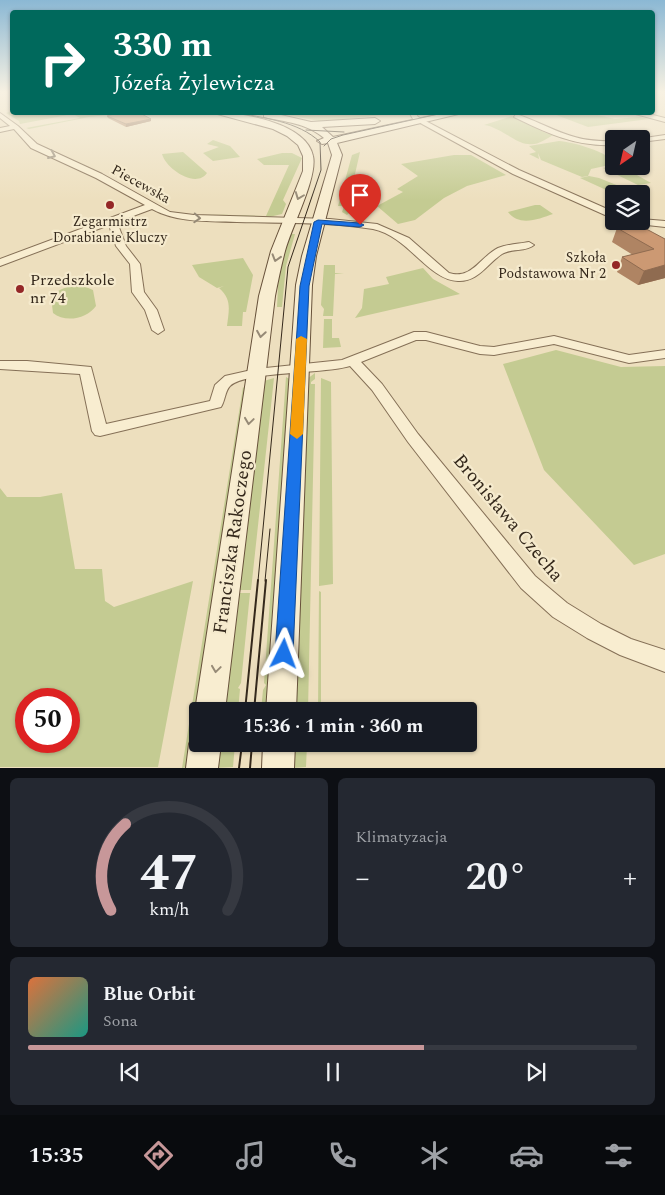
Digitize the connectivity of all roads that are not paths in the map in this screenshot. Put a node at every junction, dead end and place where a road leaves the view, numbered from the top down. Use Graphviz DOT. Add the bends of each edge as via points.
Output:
graph roads {
  1 [pos="17,128"];
  2 [pos="274,128"];
  3 [pos="316,128"];
  4 [pos="330,128"];
  5 [pos="377,128"];
  6 [pos="440,128"];
  7 [pos="543,128"];
  8 [pos="320,130"];
  9 [pos="665,137"];
  10 [pos="296,138"];
  11 [pos="650,139"];
  12 [pos="334,141"];
  13 [pos="605,143"];
  14 [pos="147,204"];
  15 [pos="605,212"];
  16 [pos="289,221"];
  17 [pos="111,222"];
  18 [pos="318,222"];
  19 [pos="650,222"];
  20 [pos="665,224"];
  21 [pos="529,245"];
  22 [pos="0,263"];
  23 [pos="158,330"];
  24 [pos="665,354"];
  25 [pos="352,361"];
  26 [pos="0,365"];
  27 [pos="300,368"];
  28 [pos="256,373"];
  29 [pos="665,661"];
  30 [pos="211,702"];
  31 [pos="281,702"];
  32 [pos="205,752"];
  33 [pos="279,752"];
  34 [pos="202,768"];
  35 [pos="278,768"];
  1 -- 14 [label="street, Piecewska, one-way" via="34,146 99,176"];
  2 -- 10 [label="main road"];
  3 -- 8 [label="main road"];
  4 -- 8 [label="main road"];
  5 -- 12 [label="main road"];
  6 -- 15 [label="street" via="516,172"];
  7 -- 13 [label="street" via="573,141"];
  8 -- 10 [label="main road"];
  8 -- 12 [label="main road"];
  9 -- 11 [label="street"];
  10 -- 12 [label="main road"];
  10 -- 16 [label="main road, Franciszka Rakoczego, one-way" via="309,152 310,163"];
  12 -- 18 [label="main road" via="335,168"];
  14 -- 16 [label="street, Piecewska, one-way" via="178,216"];
  14 -- 17 [label="street"];
  16 -- 18 [label="street, Piecewska"];
  16 -- 28 [label="main road, Franciszka Rakoczego, one-way" via="273,269"];
  17 -- 22 [label="street"];
  17 -- 23 [label="street" via="121,246 135,264 138,292 151,310"];
  18 -- 21 [label="street, Piecewska" via="387,229 453,278 472,276 499,251"];
  18 -- 27 [label="main road" via="304,286"];
  19 -- 20 [label="street"];
  24 -- 25 [label="street" via="629,359 554,340 494,351 420,336"];
  25 -- 27 [label="street" via="335,366"];
  25 -- 29 [label="street, Bronisława Czecha" via="377,387 413,438 528,582 560,610 594,631 627,648"];
  26 -- 28 [label="street" via="86,370 100,431 216,404 225,381"];
  27 -- 28 [label="street"];
  27 -- 31 [label="main road"];
  28 -- 30 [label="main road, Franciszka Rakoczego, one-way"];
  32 -- 34 [label="main road"];
  33 -- 35 [label="main road"];
}
